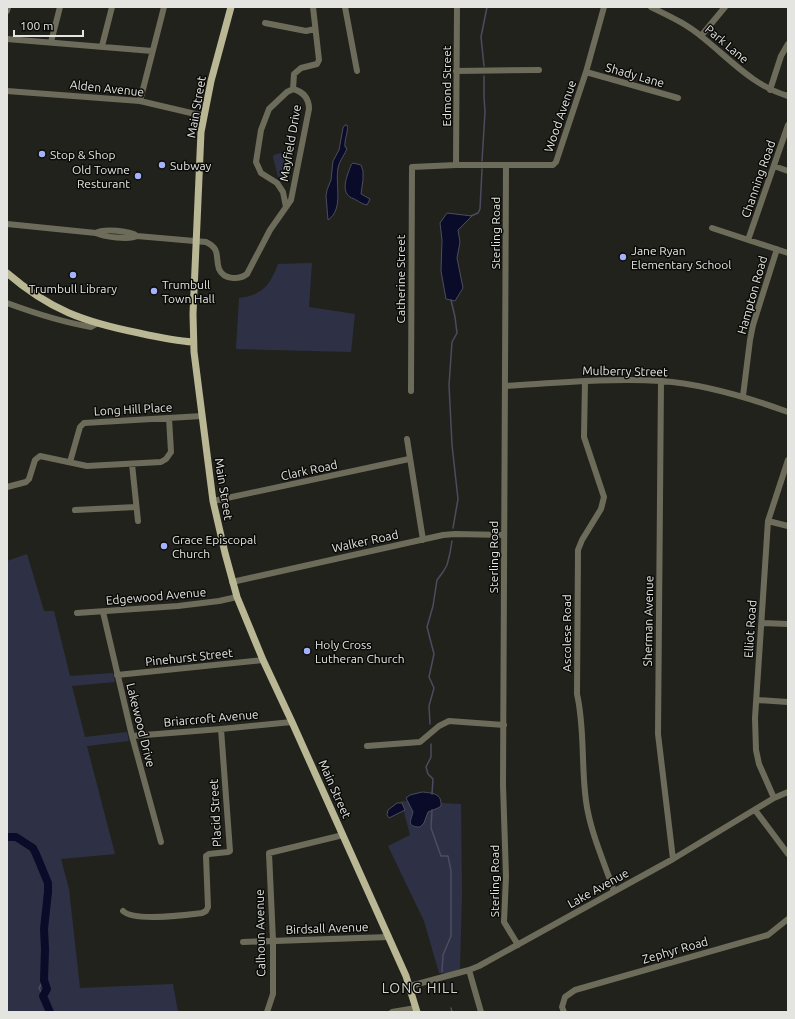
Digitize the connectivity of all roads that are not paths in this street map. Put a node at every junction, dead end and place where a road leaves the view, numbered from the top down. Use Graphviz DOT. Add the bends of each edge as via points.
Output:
graph roads {
  1 [pos="8,7"];
  2 [pos="60,7"];
  3 [pos="112,7"];
  4 [pos="164,7"];
  5 [pos="231,7"];
  6 [pos="313,7"];
  7 [pos="345,7"];
  8 [pos="456,7"];
  9 [pos="604,7"];
  10 [pos="651,7"];
  11 [pos="725,7"];
  12 [pos="7,11"];
  13 [pos="265,23"];
  14 [pos="315,29"];
  15 [pos="702,36"];
  16 [pos="7,39"];
  17 [pos="51,42"];
  18 [pos="788,44"];
  19 [pos="102,46"];
  20 [pos="152,50"];
  21 [pos="539,70"];
  22 [pos="357,71"];
  23 [pos="456,71"];
  24 [pos="586,72"];
  25 [pos="293,89"];
  26 [pos="770,90"];
  27 [pos="7,91"];
  28 [pos="788,96"];
  29 [pos="678,98"];
  30 [pos="140,101"];
  31 [pos="204,116"];
  32 [pos="788,125"];
  33 [pos="456,165"];
  34 [pos="506,166"];
  35 [pos="774,166"];
  36 [pos="412,167"];
  37 [pos="788,171"];
  38 [pos="286,207"];
  39 [pos="8,225"];
  40 [pos="712,228"];
  41 [pos="748,240"];
  42 [pos="197,241"];
  43 [pos="777,249"];
  44 [pos="788,253"];
  45 [pos="7,273"];
  46 [pos="7,303"];
  47 [pos="96,324"];
  48 [pos="193,342"];
  49 [pos="584,380"];
  50 [pos="661,381"];
  51 [pos="505,386"];
  52 [pos="411,391"];
  53 [pos="743,396"];
  54 [pos="788,412"];
  55 [pos="202,416"];
  56 [pos="169,418"];
  57 [pos="407,439"];
  58 [pos="409,459"];
  59 [pos="788,460"];
  60 [pos="70,462"];
  61 [pos="132,464"];
  62 [pos="7,487"];
  63 [pos="213,502"];
  64 [pos="136,507"];
  65 [pos="75,510"];
  66 [pos="138,521"];
  67 [pos="768,521"];
  68 [pos="788,526"];
  69 [pos="504,535"];
  70 [pos="423,540"];
  71 [pos="232,582"];
  72 [pos="237,597"];
  73 [pos="103,612"];
  74 [pos="77,613"];
  75 [pos="762,623"];
  76 [pos="788,624"];
  77 [pos="263,660"];
  78 [pos="117,675"];
  79 [pos="756,700"];
  80 [pos="788,702"];
  81 [pos="292,722"];
  82 [pos="504,725"];
  83 [pos="220,729"];
  84 [pos="132,736"];
  85 [pos="366,746"];
  86 [pos="788,792"];
  87 [pos="774,798"];
  88 [pos="755,810"];
  89 [pos="343,835"];
  90 [pos="161,842"];
  91 [pos="788,854"];
  92 [pos="673,859"];
  93 [pos="614,891"];
  94 [pos="122,911"];
  95 [pos="788,919"];
  96 [pos="389,937"];
  97 [pos="273,941"];
  98 [pos="243,942"];
  99 [pos="518,945"];
  100 [pos="469,970"];
  101 [pos="410,986"];
  102 [pos="416,1010"];
  103 [pos="267,1012"];
  104 [pos="392,1012"];
  105 [pos="481,1012"];
  106 [pos="564,1012"];
  1 -- 12 [label="street"];
  2 -- 17 [label="street"];
  3 -- 19 [label="street"];
  4 -- 20 [label="street"];
  5 -- 31 [label="main road, Main Street"];
  6 -- 14 [label="street, Mayfield Drive"];
  7 -- 22 [label="street"];
  8 -- 23 [label="street, Edmond Street"];
  9 -- 24 [label="street, Wood Avenue"];
  10 -- 15 [label="street, Park Lane"];
  11 -- 15 [label="street"];
  13 -- 14 [label="street" via="306,31"];
  14 -- 25 [label="street, Mayfield Drive" via="318,62 296,71"];
  15 -- 26 [label="street, Park Lane" via="744,73"];
  16 -- 17 [label="street"];
  17 -- 19 [label="street"];
  18 -- 26 [label="street" via="781,56"];
  19 -- 20 [label="street"];
  20 -- 30 [label="street"];
  21 -- 23 [label="street"];
  23 -- 33 [label="street, Edmond Street"];
  24 -- 29 [label="street, Shady Lane"];
  24 -- 34 [label="street, Wood Avenue" via="556,162 553,165"];
  25 -- 38 [label="street, Mayfield Drive" via="307,98 309,110 291,200"];
  25 -- 38 [label="street, Mayfield Drive" via="269,109 261,130 256,162 261,173 276,183 283,192"];
  26 -- 28 [label="street, Park Lane"];
  27 -- 30 [label="street, Alden Avenue"];
  30 -- 31 [label="street, Alden Avenue"];
  31 -- 42 [label="main road, Main Street" via="200,151"];
  32 -- 35 [label="street, Channing Road"];
  33 -- 34 [label="street, Wood Avenue"];
  33 -- 36 [label="street, Wood Avenue"];
  34 -- 51 [label="street, Sterling Road"];
  35 -- 37 [label="street"];
  35 -- 41 [label="street, Channing Road"];
  36 -- 52 [label="street, Catherine Street"];
  38 -- 42 [label="street, Mayfield Drive" via="243,277 236,279 222,273 214,247 206,242"];
  39 -- 42 [label="street" via="100,235 115,234 131,238 137,236"];
  40 -- 41 [label="street"];
  41 -- 43 [label="street"];
  42 -- 48 [label="main road, Main Street"];
  43 -- 44 [label="street"];
  43 -- 53 [label="street, Hampton Road" via="753,325"];
  45 -- 47 [label="main road" via="26,290 54,307"];
  46 -- 47 [label="street" via="75,324 90,327"];
  47 -- 48 [label="main road" via="170,340"];
  48 -- 55 [label="main road, Main Street"];
  49 -- 50 [label="street, Mulberry Street"];
  49 -- 51 [label="street, Mulberry Street"];
  49 -- 93 [label="street, Ascolese Road" via="584,437 604,497 601,509 578,550 577,694 581,710 587,809"];
  50 -- 53 [label="street, Mulberry Street"];
  50 -- 92 [label="street, Sherman Avenue" via="658,734"];
  51 -- 69 [label="street, Sterling Road"];
  53 -- 54 [label="street"];
  55 -- 56 [label="street, Long Hill Place"];
  55 -- 63 [label="main road, Main Street"];
  56 -- 60 [label="street, Long Hill Place" via="84,423 80,427"];
  56 -- 61 [label="street" via="170,452 166,458 161,462"];
  57 -- 58 [label="street"];
  58 -- 63 [label="street, Clark Road"];
  58 -- 70 [label="street"];
  59 -- 67 [label="street, Elliot Road"];
  60 -- 61 [label="street" via="87,466"];
  60 -- 62 [label="street" via="40,456 35,460 26,482"];
  61 -- 64 [label="street"];
  63 -- 71 [label="main road, Main Street"];
  64 -- 65 [label="street"];
  64 -- 66 [label="street"];
  67 -- 68 [label="street"];
  67 -- 75 [label="street, Elliot Road"];
  69 -- 70 [label="street, Walker Road" via="455,534"];
  69 -- 82 [label="street, Sterling Road"];
  70 -- 71 [label="street, Walker Road"];
  71 -- 72 [label="main road, Main Street"];
  72 -- 73 [label="street, Edgewood Avenue" via="194,604"];
  72 -- 77 [label="main road, Main Street"];
  73 -- 74 [label="street, Edgewood Avenue"];
  73 -- 78 [label="street, Lakewood Drive"];
  75 -- 76 [label="street"];
  75 -- 79 [label="street, Elliot Road"];
  77 -- 78 [label="street, Pinehurst Street"];
  77 -- 81 [label="main road, Main Street"];
  78 -- 84 [label="street, Lakewood Drive"];
  79 -- 80 [label="street"];
  79 -- 87 [label="street, Elliot Road" via="756,750 759,764"];
  81 -- 83 [label="street, Briarcroft Avenue"];
  81 -- 89 [label="main road, Main Street"];
  82 -- 85 [label="street" via="449,722 439,726 420,742"];
  82 -- 99 [label="street, Sterling Road" via="504,922"];
  83 -- 84 [label="street, Briarcroft Avenue"];
  83 -- 94 [label="street, Placid Street" via="230,851 206,856 206,911 171,916 133,917"];
  84 -- 90 [label="street, Lakewood Drive"];
  86 -- 87 [label="street, Lake Avenue"];
  87 -- 88 [label="street, Lake Avenue"];
  88 -- 91 [label="street"];
  88 -- 92 [label="street, Lake Avenue"];
  89 -- 96 [label="main road, Main Street"];
  89 -- 97 [label="street, Calhoun Avenue" via="269,853"];
  92 -- 93 [label="street, Lake Avenue"];
  93 -- 99 [label="street, Lake Avenue"];
  95 -- 106 [label="street, Zephyr Road" via="768,935 575,990 564,997"];
  96 -- 97 [label="street, Birdsall Avenue"];
  96 -- 101 [label="main road, Main Street"];
  97 -- 98 [label="street, Birdsall Avenue"];
  97 -- 103 [label="street, Calhoun Avenue" via="273,994"];
  99 -- 100 [label="street, Lake Avenue"];
  100 -- 101 [label="street, Lake Avenue"];
  100 -- 105 [label="street"];
  101 -- 102 [label="main road, Main Street"];
  102 -- 104 [label="street"];
}
